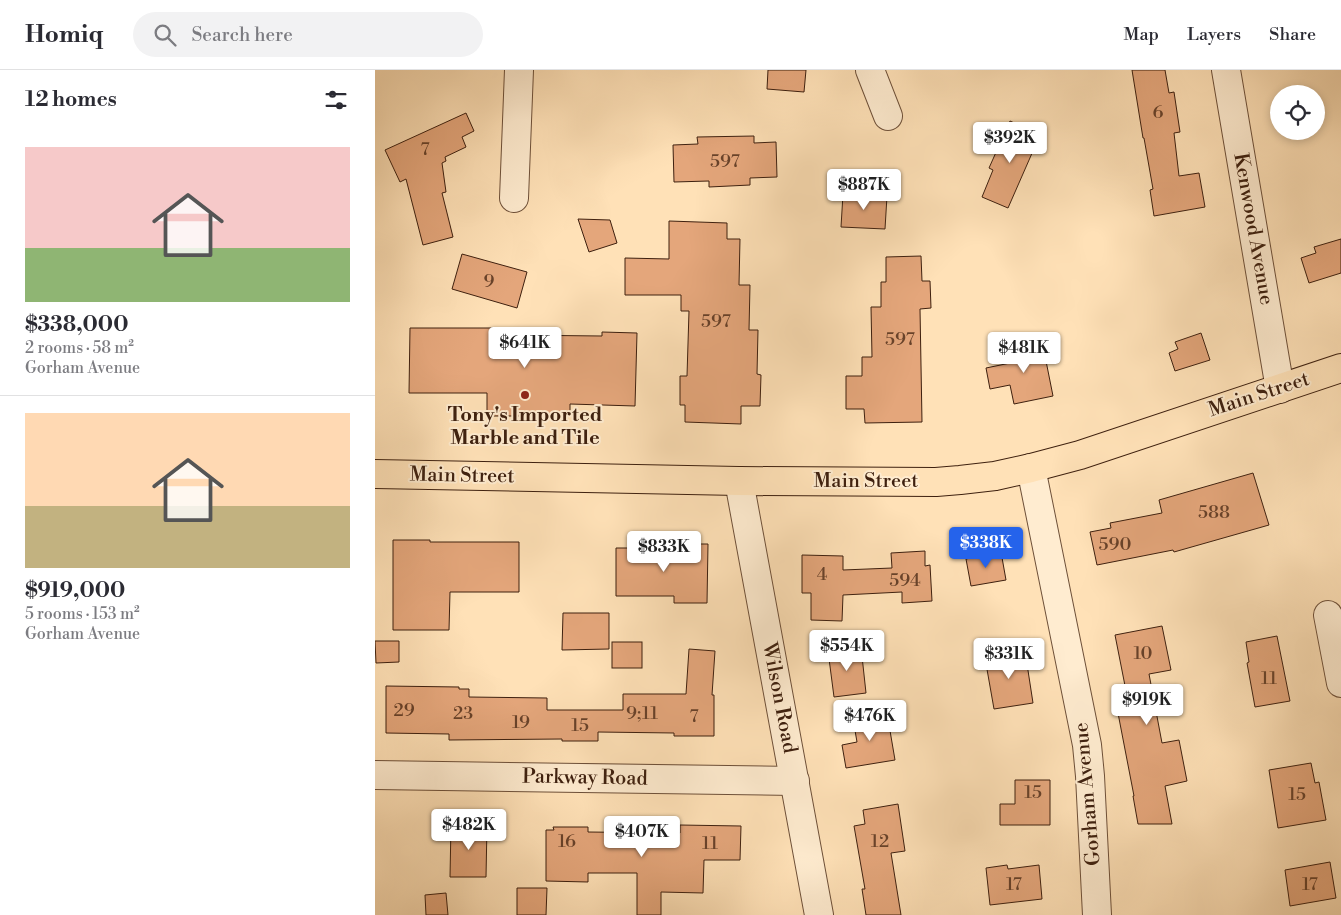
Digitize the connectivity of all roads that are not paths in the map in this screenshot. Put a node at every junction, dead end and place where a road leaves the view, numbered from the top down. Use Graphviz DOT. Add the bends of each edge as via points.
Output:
graph roads {
  1 [pos="519,70"];
  2 [pos="870,70"];
  3 [pos="1226,70"];
  4 [pos="888,116"];
  5 [pos="514,198"];
  6 [pos="1341,368"];
  7 [pos="1280,389"];
  8 [pos="1031,468"];
  9 [pos="375,474"];
  10 [pos="739,481"];
  11 [pos="1328,615"];
  12 [pos="1341,683"];
  13 [pos="375,775"];
  14 [pos="795,781"];
  15 [pos="819,915"];
  16 [pos="1097,915"];
  1 -- 5 [label="street"];
  2 -- 4 [label="street"];
  3 -- 7 [label="street, Kenwood Avenue"];
  6 -- 7 [label="main road, Main Street"];
  7 -- 8 [label="main road, Main Street"];
  8 -- 10 [label="main road, Main Street" via="995,476 936,482"];
  8 -- 16 [label="street, Gorham Avenue" via="1087,745"];
  9 -- 10 [label="main road, Main Street"];
  10 -- 14 [label="street, Wilson Road"];
  11 -- 12 [label="street"];
  13 -- 14 [label="street, Parkway Road"];
  14 -- 15 [label="street, Wilson Road"];
}
